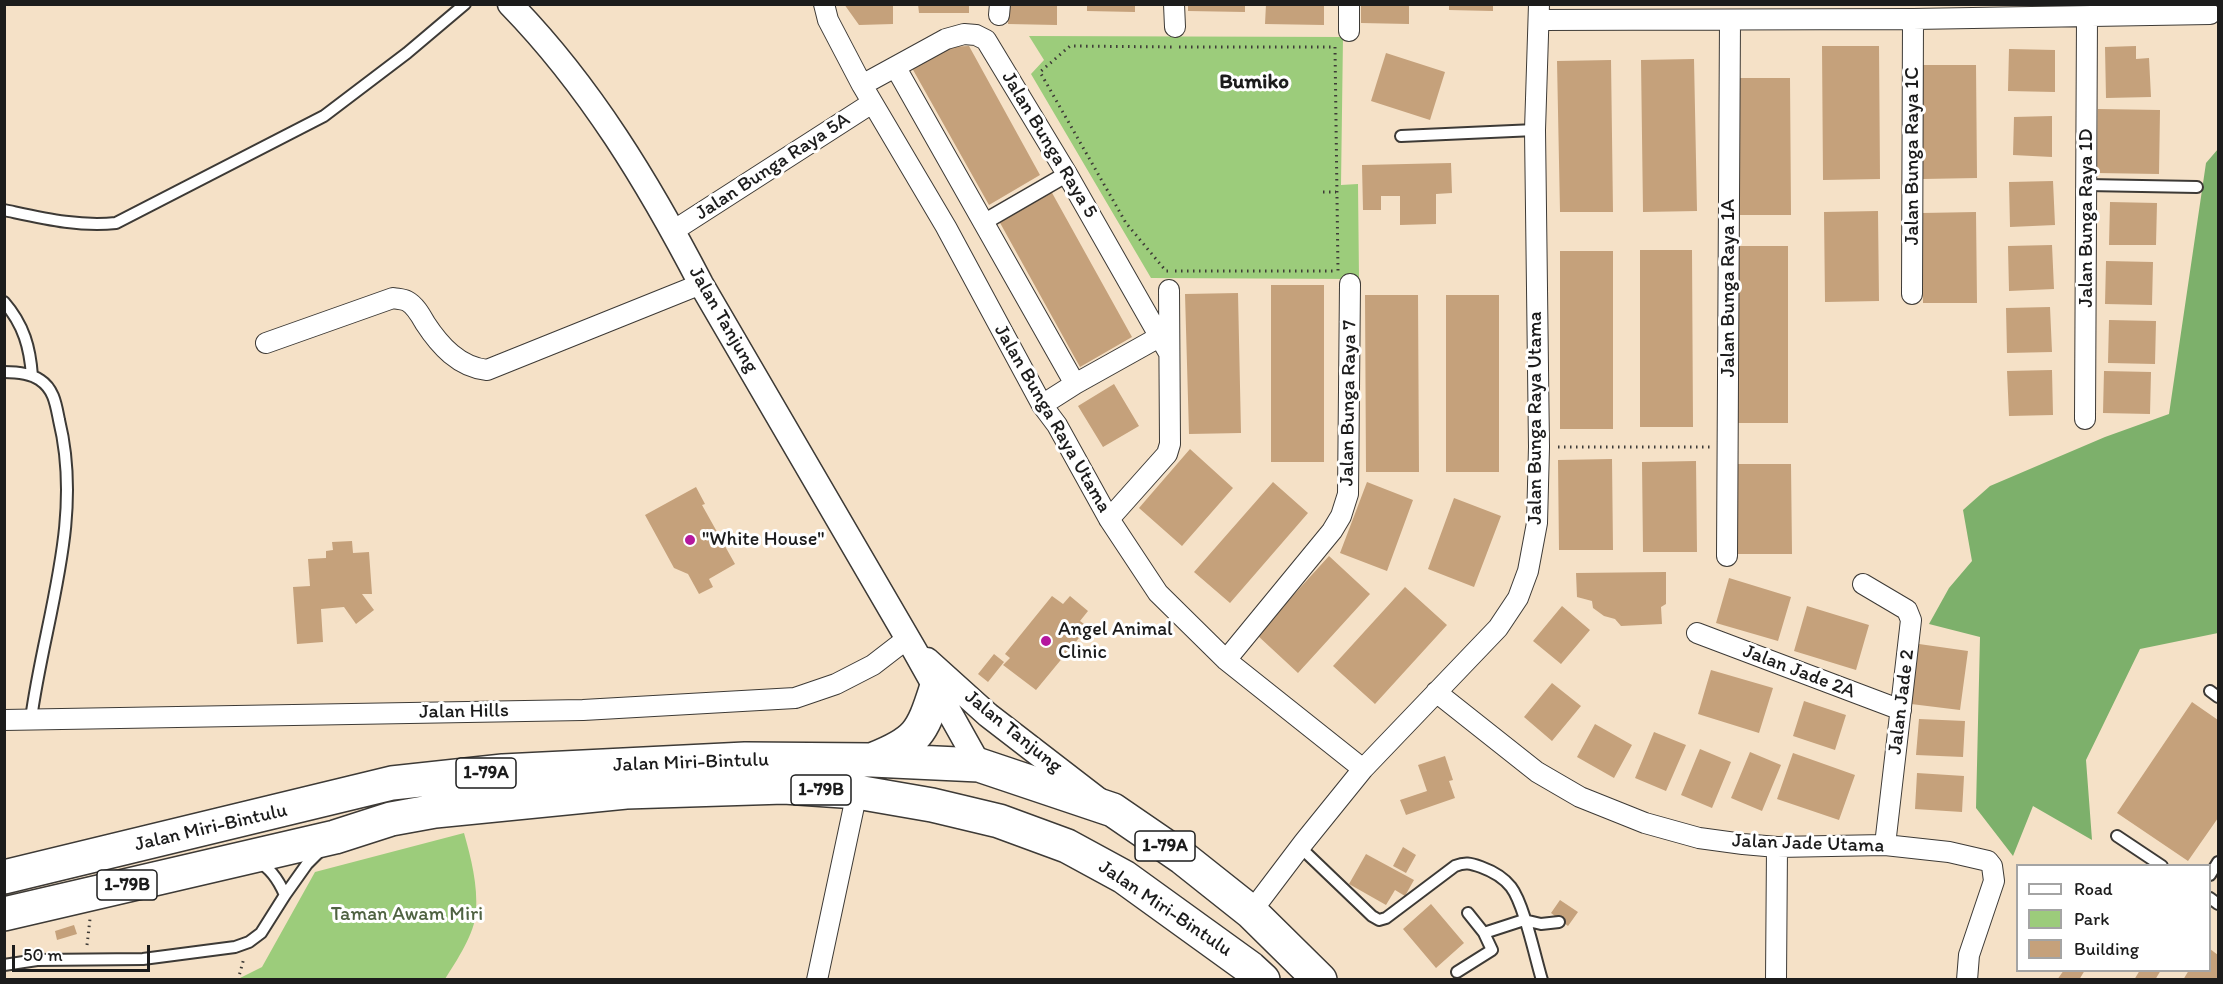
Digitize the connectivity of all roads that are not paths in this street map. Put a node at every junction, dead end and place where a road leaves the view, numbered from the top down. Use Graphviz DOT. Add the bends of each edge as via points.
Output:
graph roads {
  1 [pos="465,4"];
  2 [pos="510,4"];
  3 [pos="824,4"];
  4 [pos="1174,4"];
  5 [pos="1349,4"];
  6 [pos="1813,11"];
  7 [pos="1539,12"];
  8 [pos="2210,14"];
  9 [pos="2087,17"];
  10 [pos="1913,19"];
  11 [pos="1730,20"];
  12 [pos="1175,27"];
  13 [pos="1349,31"];
  14 [pos="896,68"];
  15 [pos="862,85"];
  16 [pos="872,103"];
  17 [pos="1535,130"];
  18 [pos="1401,136"];
  19 [pos="1066,174"];
  20 [pos="2087,185"];
  21 [pos="2197,186"];
  22 [pos="4,210"];
  23 [pos="984,222"];
  24 [pos="673,231"];
  25 [pos="1350,284"];
  26 [pos="701,285"];
  27 [pos="1169,290"];
  28 [pos="1912,294"];
  29 [pos="4,302"];
  30 [pos="266,343"];
  31 [pos="1165,344"];
  32 [pos="4,372"];
  33 [pos="32,376"];
  34 [pos="1075,384"];
  35 [pos="1042,405"];
  36 [pos="2085,419"];
  37 [pos="1109,519"];
  38 [pos="1727,556"];
  39 [pos="1863,584"];
  40 [pos="1697,633"];
  41 [pos="912,645"];
  42 [pos="1226,660"];
  43 [pos="936,689"];
  44 [pos="1436,692"];
  45 [pos="1901,710"];
  46 [pos="31,719"];
  47 [pos="4,720"];
  48 [pos="872,760"];
  49 [pos="979,765"];
  50 [pos="1363,769"];
  51 [pos="857,792"];
  52 [pos="1113,810"];
  53 [pos="2117,836"];
  54 [pos="335,837"];
  55 [pos="1885,845"];
  56 [pos="1067,846"];
  57 [pos="1300,847"];
  58 [pos="1778,847"];
  59 [pos="249,856"];
  60 [pos="2159,864"];
  61 [pos="4,877"];
  62 [pos="285,895"];
  63 [pos="1251,912"];
  64 [pos="1468,913"];
  65 [pos="4,914"];
  66 [pos="1524,920"];
  67 [pos="1559,922"];
  68 [pos="1484,933"];
  69 [pos="4,965"];
  70 [pos="1457,972"];
  71 [pos="817,980"];
  72 [pos="1263,980"];
  73 [pos="1320,980"];
  74 [pos="1542,980"];
  75 [pos="1776,980"];
  76 [pos="1967,980"];
  1 -- 22 [label="lane" via="324,116 116,223 94,226"];
  2 -- 24 [label="street, Jalan Tanjung" via="541,36 602,115"];
  3 -- 15 [label="street, Jalan Bunga Raya Utama" via="828,20"];
  4 -- 12 [label="street"];
  5 -- 13 [label="street"];
  6 -- 10 [label="street"];
  6 -- 11 [label="street"];
  7 -- 11 [label="street"];
  7 -- 17 [label="street, Jalan Bunga Raya Utama"];
  8 -- 9 [label="street"];
  9 -- 10 [label="street"];
  9 -- 20 [label="street, Jalan Bunga Raya 1D"];
  10 -- 28 [label="street, Jalan Bunga Raya 1C"];
  11 -- 38 [label="street, Jalan Bunga Raya 1A"];
  14 -- 15 [label="street, Jalan Bunga Raya 5"];
  14 -- 19 [label="street, Jalan Bunga Raya 5" via="946,39 964,34 986,40"];
  14 -- 23 [label="street"];
  15 -- 16 [label="street, Jalan Bunga Raya Utama"];
  16 -- 24 [label="street, Jalan Bunga Raya 5A"];
  16 -- 35 [label="street, Jalan Bunga Raya Utama" via="946,227"];
  17 -- 18 [label="lane"];
  17 -- 44 [label="street, Jalan Bunga Raya Utama" via="1538,523 1518,598 1498,628"];
  19 -- 23 [label="street"];
  19 -- 31 [label="street, Jalan Bunga Raya 5"];
  20 -- 21 [label="lane"];
  20 -- 36 [label="street, Jalan Bunga Raya 1D"];
  23 -- 34 [label="street"];
  24 -- 26 [label="street, Jalan Tanjung"];
  25 -- 42 [label="street, Jalan Bunga Raya 7" via="1348,494 1341,516"];
  26 -- 30 [label="street" via="487,370 476,369 453,356 436,341 409,302 393,298"];
  26 -- 41 [label="street, Jalan Tanjung"];
  27 -- 31 [label="street"];
  29 -- 33 [label="lane" via="26,338"];
  31 -- 34 [label="street"];
  31 -- 37 [label="street" via="1170,444 1167,454"];
  32 -- 33 [label="lane"];
  33 -- 46 [label="lane" via="53,394 66,453 67,497 58,584"];
  34 -- 35 [label="street"];
  35 -- 37 [label="street, Jalan Bunga Raya Utama"];
  37 -- 42 [label="street, Jalan Bunga Raya Utama" via="1158,593"];
  39 -- 45 [label="street, Jalan Jade 2" via="1910,615"];
  40 -- 45 [label="street, Jalan Jade 2A"];
  41 -- 43 [label="street, Jalan Tanjung"];
  41 -- 46 [label="street, Jalan Hills" via="836,684 795,698 583,710"];
  41 -- 52 [label="street, Jalan Tanjung" via="988,715"];
  42 -- 50 [label="street, Jalan Bunga Raya Utama"];
  43 -- 48 [label="highway" via="916,736 900,749"];
  43 -- 49 [label="street, Jalan Tanjung"];
  44 -- 50 [label="street, Jalan Bunga Raya Utama"];
  44 -- 58 [label="street, Jalan Jade Utama" via="1537,772 1580,797 1646,823 1699,838"];
  45 -- 55 [label="street, Jalan Jade 2"];
  46 -- 47 [label="street, Jalan Hills"];
  48 -- 49 [label="highway, Jalan Miri-Bintulu / 1-79A"];
  48 -- 61 [label="highway, Jalan Miri-Bintulu / 1-79A" via="745,759 515,770 392,783"];
  49 -- 52 [label="highway, Jalan Miri-Bintulu / 1-79A"];
  49 -- 56 [label="highway"];
  50 -- 57 [label="street, Jalan Bunga Raya Utama"];
  51 -- 54 [label="highway, Jalan Miri-Bintulu / 1-79B" via="784,787 615,793 435,811 392,819"];
  51 -- 56 [label="highway, Jalan Miri-Bintulu / 1-79B" via="999,821"];
  51 -- 71 [label="street"];
  52 -- 63 [label="highway, Jalan Miri-Bintulu / 1-79A" via="1184,858"];
  53 -- 60 [label="lane"];
  54 -- 59 [label="highway, Jalan Miri-Bintulu / 1-79B"];
  54 -- 62 [label="lane" via="307,864"];
  55 -- 58 [label="street, Jalan Jade Utama"];
  55 -- 76 [label="street, Jalan Jade Utama" via="1949,852 1988,861 1992,866 1994,881 1969,955"];
  56 -- 72 [label="highway, Jalan Miri-Bintulu / 1-79B" via="1124,877"];
  57 -- 63 [label="street, Jalan Bunga Raya Utama"];
  57 -- 66 [label="lane" via="1379,920 1455,866 1469,862 1491,870 1510,886"];
  58 -- 75 [label="street"];
  59 -- 62 [label="lane" via="264,864"];
  59 -- 65 [label="highway, Jalan Miri-Bintulu / 1-79B"];
  62 -- 69 [label="lane" via="261,933 236,947 143,959 36,960"];
  63 -- 73 [label="highway, Jalan Miri-Bintulu / 1-79A"];
  64 -- 68 [label="lane"];
  66 -- 67 [label="lane" via="1541,924"];
  66 -- 68 [label="lane"];
  66 -- 74 [label="lane"];
  68 -- 70 [label="lane" via="1492,950"];
}
